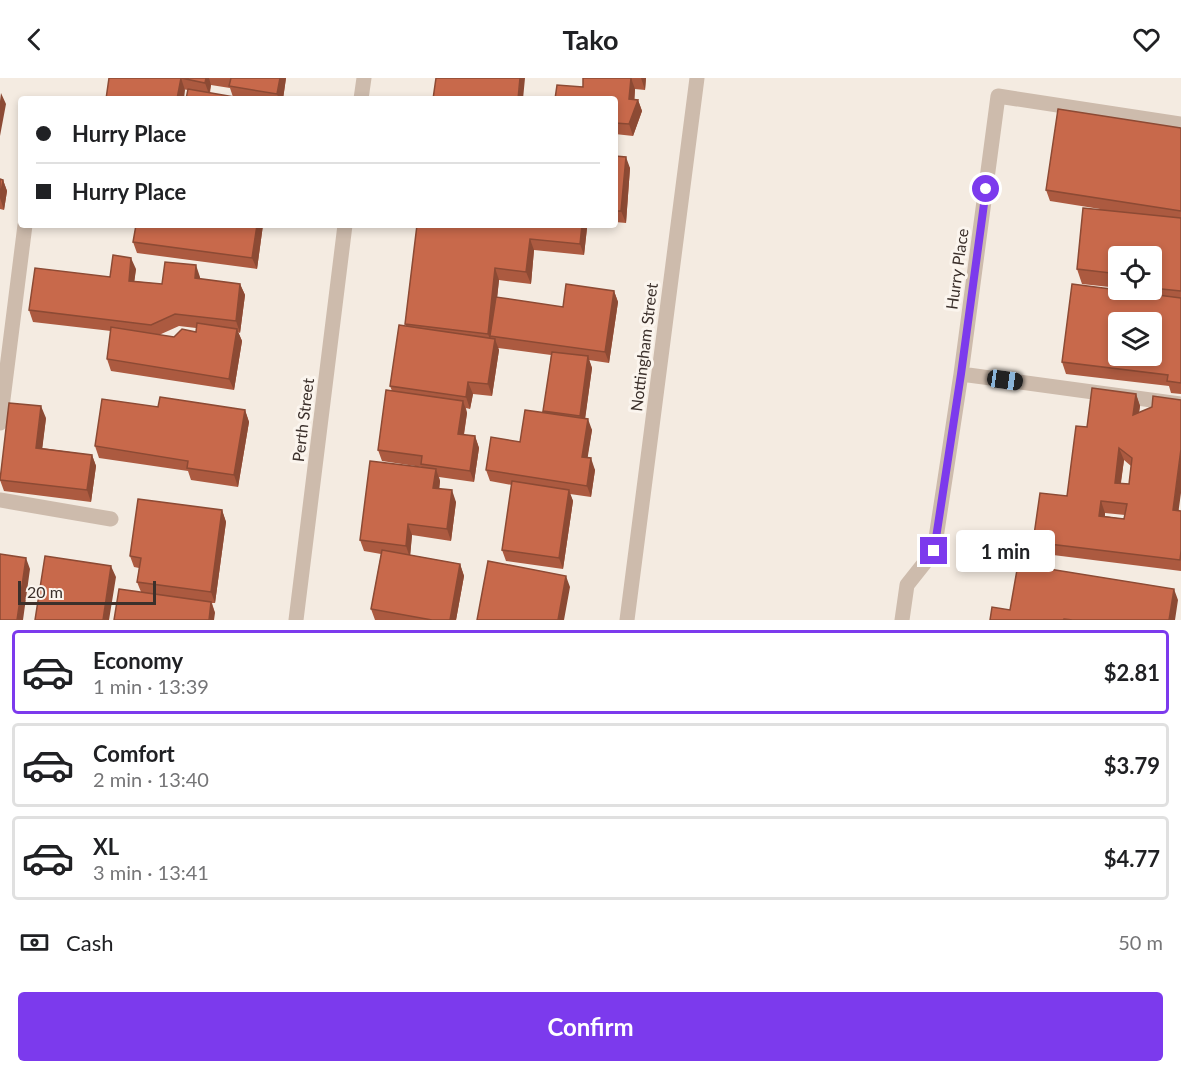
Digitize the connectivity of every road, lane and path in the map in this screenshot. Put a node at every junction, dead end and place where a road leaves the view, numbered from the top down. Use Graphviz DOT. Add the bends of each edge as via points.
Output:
graph roads {
  1 [pos="364,78"];
  2 [pos="697,78"];
  3 [pos="361,96"];
  4 [pos="1181,124"];
  5 [pos="25,228"];
  6 [pos="345,228"];
  7 [pos="961,374"];
  8 [pos="1181,404"];
  9 [pos="0,423"];
  10 [pos="0,500"];
  11 [pos="111,519"];
  12 [pos="296,620"];
  13 [pos="627,620"];
  14 [pos="902,620"];
  1 -- 3 [label="street"];
  2 -- 13 [label="street, Nottingham Street"];
  4 -- 7 [label="street, Hurry Place" via="998,96"];
  5 -- 9 [label="street"];
  6 -- 12 [label="street, Perth Street"];
  7 -- 8 [label="street"];
  7 -- 14 [label="street, Hurry Place" via="934,551 907,585"];
  10 -- 11 [label="street"];
}
